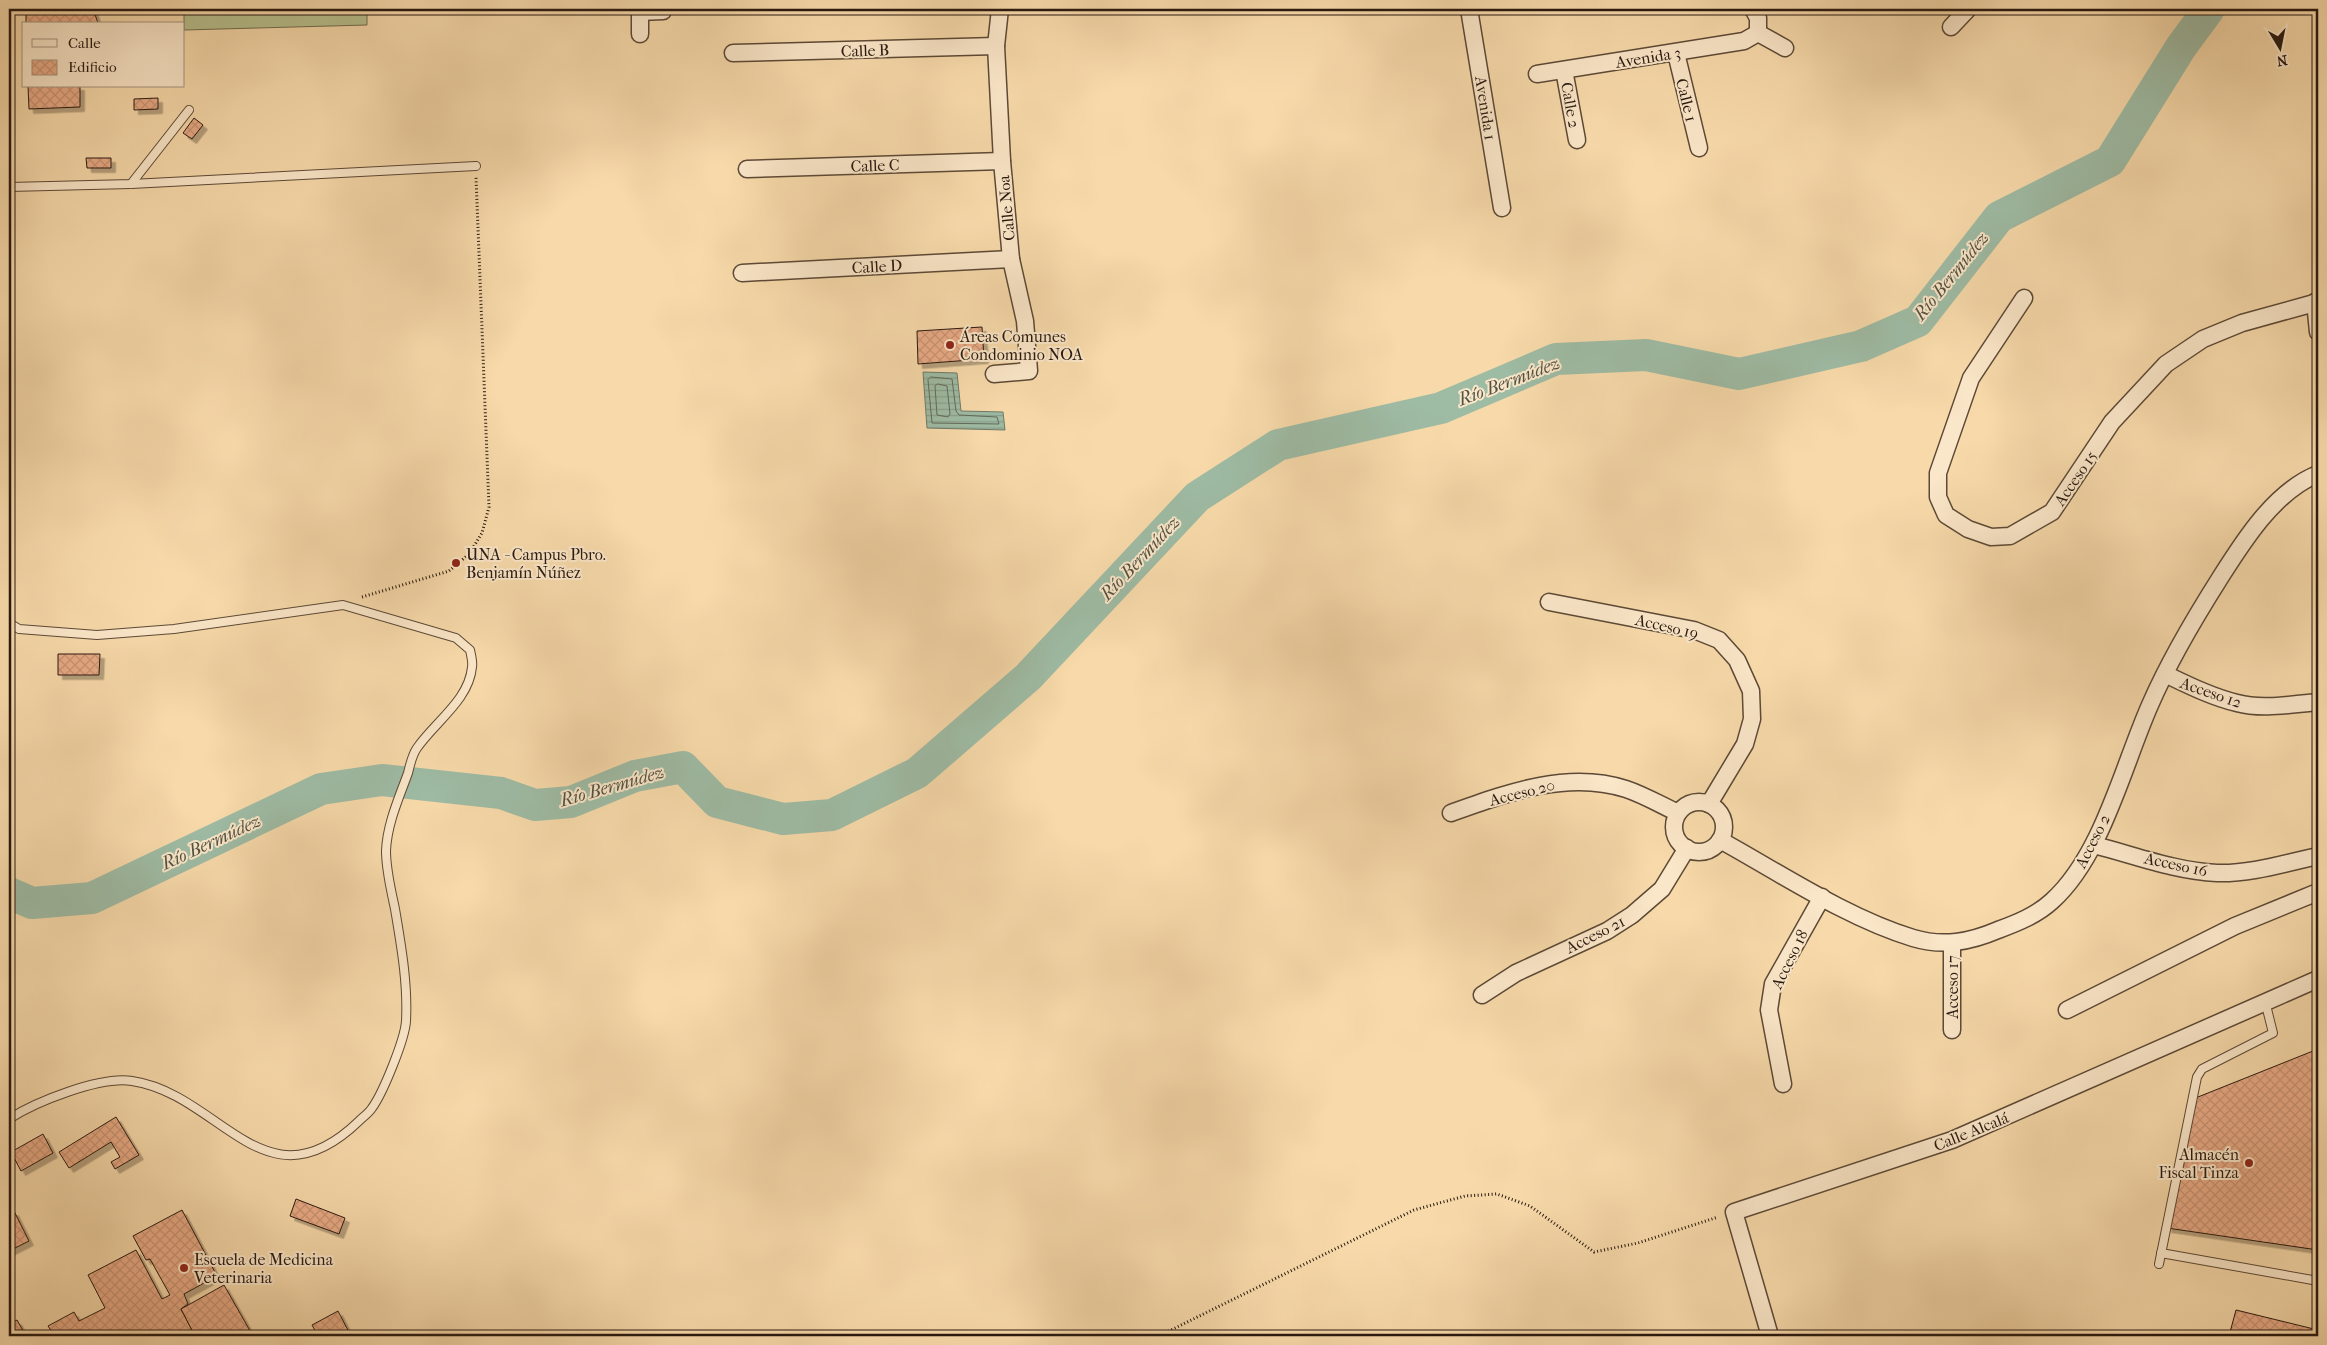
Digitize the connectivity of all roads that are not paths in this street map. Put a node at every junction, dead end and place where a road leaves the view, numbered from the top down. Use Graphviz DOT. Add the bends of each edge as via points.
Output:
graph roads {
  1 [pos="1000,9"];
  2 [pos="1469,9"];
  3 [pos="1753,9"];
  4 [pos="1968,9"];
  5 [pos="640,10"];
  6 [pos="663,11"];
  7 [pos="1952,27"];
  8 [pos="1758,33"];
  9 [pos="640,34"];
  10 [pos="996,46"];
  11 [pos="1784,48"];
  12 [pos="733,53"];
  13 [pos="1676,53"];
  14 [pos="1564,70"];
  15 [pos="1537,74"];
  16 [pos="188,110"];
  17 [pos="1577,140"];
  18 [pos="1698,148"];
  19 [pos="1002,161"];
  20 [pos="476,166"];
  21 [pos="747,169"];
  22 [pos="131,184"];
  23 [pos="9,187"];
  24 [pos="1502,208"];
  25 [pos="1011,259"];
  26 [pos="742,272"];
  27 [pos="2024,298"];
  28 [pos="2316,302"];
  29 [pos="2318,332"];
  30 [pos="994,374"];
  31 [pos="2318,474"];
  32 [pos="1549,602"];
  33 [pos="9,623"];
  34 [pos="2165,674"];
  35 [pos="2318,702"];
  36 [pos="1709,804"];
  37 [pos="1678,813"];
  38 [pos="1451,814"];
  39 [pos="1720,840"];
  40 [pos="2094,845"];
  41 [pos="1686,848"];
  42 [pos="2317,859"];
  43 [pos="2318,892"];
  44 [pos="1822,897"];
  45 [pos="1952,944"];
  46 [pos="2318,979"];
  47 [pos="1482,995"];
  48 [pos="2265,1002"];
  49 [pos="2067,1010"];
  50 [pos="1952,1030"];
  51 [pos="1783,1084"];
  52 [pos="9,1119"];
  53 [pos="2161,1253"];
  54 [pos="2159,1264"];
  55 [pos="2318,1280"];
  56 [pos="1770,1336"];
  1 -- 10 [label="street, Calle Noa"];
  2 -- 24 [label="street, Avenida 1"];
  3 -- 8 [label="street" via="1758,18"];
  4 -- 7 [label="street"];
  5 -- 6 [label="street"];
  5 -- 9 [label="street"];
  8 -- 11 [label="street"];
  8 -- 13 [label="street, Avenida 3" via="1744,41"];
  10 -- 12 [label="street, Calle B"];
  10 -- 19 [label="street, Calle Noa"];
  13 -- 14 [label="street, Avenida 3"];
  13 -- 18 [label="street, Calle 1"];
  14 -- 15 [label="street, Avenida 3"];
  14 -- 17 [label="street, Calle 2"];
  16 -- 22 [label="lane"];
  19 -- 21 [label="street, Calle C"];
  19 -- 25 [label="street, Calle Noa"];
  20 -- 22 [label="lane"];
  22 -- 23 [label="lane"];
  25 -- 26 [label="street, Calle D"];
  25 -- 30 [label="street, Calle Noa" via="1025,321 1029,371"];
  27 -- 28 [label="street, Acceso 15" via="1971,378 1938,472 1938,497 1946,515 1968,529 1991,537 2010,536 2052,512 2112,422 2166,364 2203,339 2226,329"];
  28 -- 29 [label="street"];
  31 -- 34 [label="street, Acceso 2" via="2280,500 2248,533 2194,619"];
  32 -- 36 [label="street, Acceso 19" via="1694,630 1719,640 1737,660 1751,691 1752,719 1745,744"];
  33 -- 52 [label="lane" via="19,629 97,635 174,629 342,605 456,638 470,650 472,667 466,690 416,749 390,824 386,850 404,969 406,1023 394,1063 372,1108 347,1132 322,1148 291,1156 268,1153 239,1138 186,1100 130,1080 109,1081 55,1096"];
  34 -- 35 [label="street, Acceso 12" via="2238,704 2270,706"];
  34 -- 40 [label="street, Acceso 2"];
  36 -- 37 [label="street" via="1692,803"];
  36 -- 39 [label="street" via="1724,823"];
  37 -- 38 [label="street, Acceso 20" via="1626,789 1590,781 1549,783 1495,797"];
  37 -- 41 [label="street" via="1674,828 1680,843"];
  39 -- 41 [label="street" via="1702,852"];
  39 -- 44 [label="street, Acceso 2"];
  40 -- 42 [label="street, Acceso 16" via="2182,868 2217,873"];
  40 -- 45 [label="street, Acceso 2" via="2071,882 2052,902 2022,922"];
  41 -- 47 [label="street, Acceso 21" via="1662,889 1632,915 1607,932 1516,973"];
  43 -- 49 [label="street" via="2235,926"];
  44 -- 45 [label="street, Acceso 2" via="1888,929 1915,938"];
  44 -- 51 [label="street, Acceso 18" via="1773,984 1769,1010"];
  45 -- 50 [label="street, Acceso 17"];
  46 -- 48 [label="street, Calle Alcalá"];
  48 -- 53 [label="lane" via="2273,1033 2202,1069 2197,1077"];
  48 -- 56 [label="street, Calle Alcalá" via="1952,1140 1734,1212"];
  53 -- 54 [label="lane"];
  53 -- 55 [label="lane"];
}
